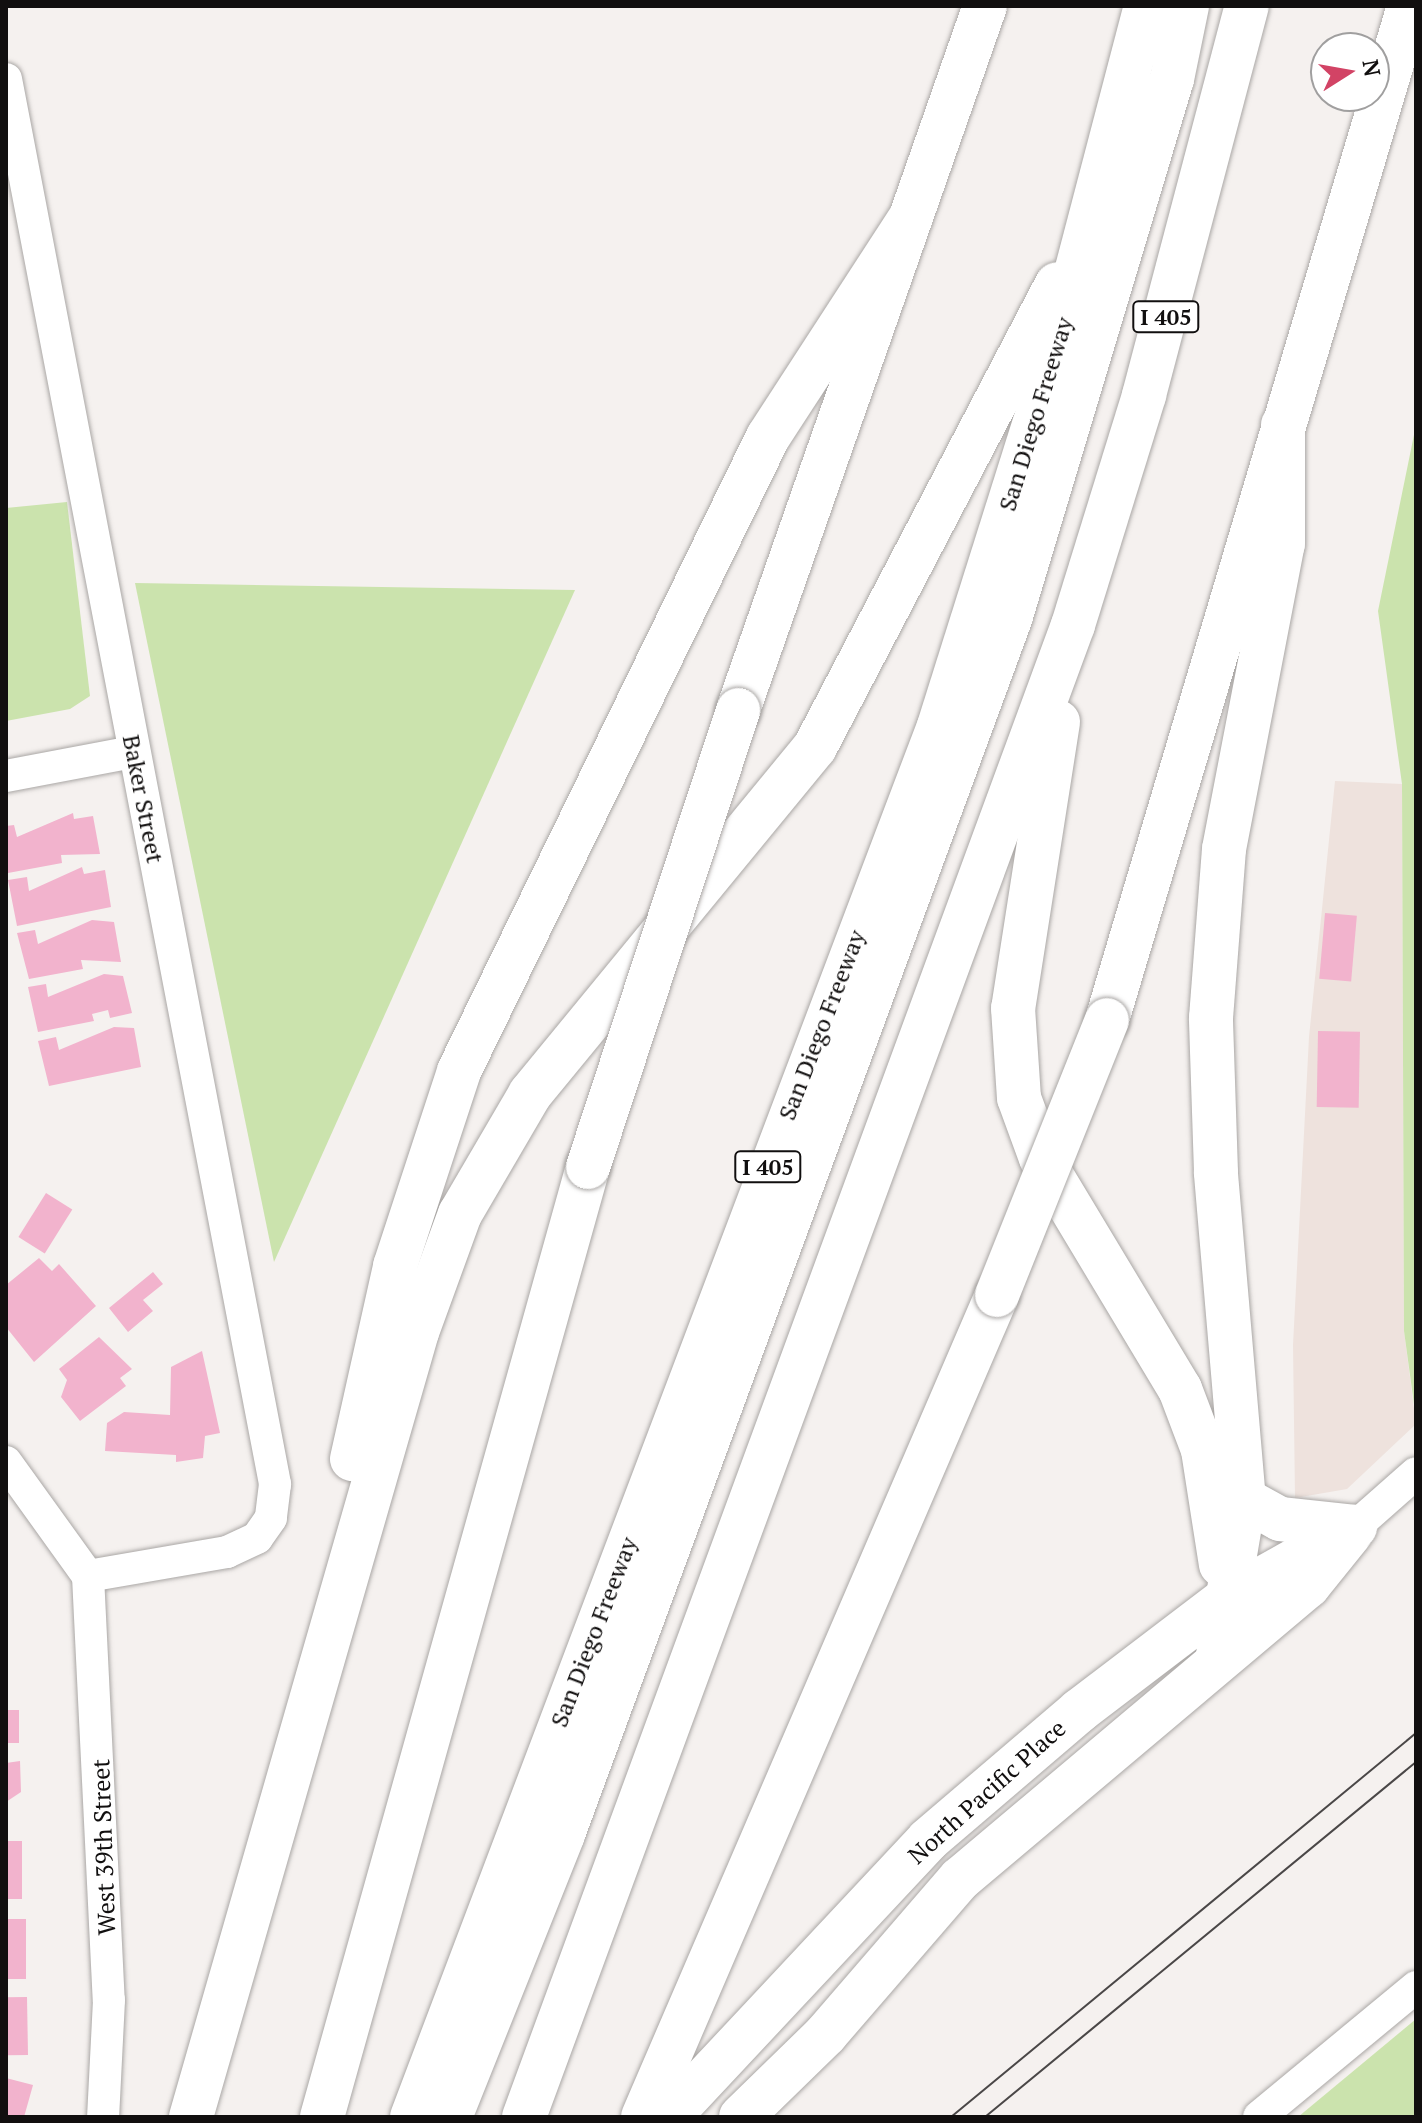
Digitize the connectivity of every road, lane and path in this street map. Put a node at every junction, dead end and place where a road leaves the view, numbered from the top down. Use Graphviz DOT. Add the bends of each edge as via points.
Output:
graph roads {
  1 [pos="985,6"];
  2 [pos="1146,6"];
  3 [pos="1187,6"];
  4 [pos="1207,6"];
  5 [pos="1247,6"];
  6 [pos="1409,6"];
  7 [pos="6,79"];
  8 [pos="1097,208"];
  9 [pos="910,218"];
  10 [pos="1283,425"];
  11 [pos="1073,625"];
  12 [pos="133,752"];
  13 [pos="6,776"];
  14 [pos="6,1462"];
  15 [pos="1416,1473"];
  16 [pos="1226,1490"];
  17 [pos="1355,1527"];
  18 [pos="88,1576"];
  19 [pos="1226,1599"];
  20 [pos="1217,1661"];
  21 [pos="272,1824"];
  22 [pos="1416,1987"];
  23 [pos="483,2103"];
  24 [pos="103,2117"];
  25 [pos="191,2117"];
  26 [pos="322,2117"];
  27 [pos="412,2117"];
  28 [pos="450,2117"];
  29 [pos="524,2117"];
  30 [pos="643,2117"];
  31 [pos="669,2117"];
  32 [pos="741,2117"];
  33 [pos="1259,2117"];
  1 -- 9 [label="main road"];
  2 -- 8 [label="main road, San Diego Freeway / I 405"];
  3 -- 28 [label="main road" via="1172,79 1010,619 563,1834"];
  4 -- 23 [label="main road" via="1104,405 1021,654"];
  5 -- 11 [label="main road, I 405" via="1144,395"];
  6 -- 10 [label="main road"];
  7 -- 12 [label="street, Baker Street"];
  8 -- 21 [label="main road" via="815,747 530,1094 489,1155 434,1277"];
  8 -- 27 [label="main road, San Diego Freeway / I 405" via="939,726"];
  9 -- 21 [label="main road" via="768,437 459,1071 395,1266"];
  9 -- 26 [label="main road, bridge" via="738,710 588,1167"];
  10 -- 16 [label="main road" via="1283,544 1224,849 1211,1018"];
  10 -- 30 [label="main road, bridge" via="1107,1020 997,1295"];
  11 -- 16 [label="main road" via="1013,1008 1019,1098 1041,1158 1180,1389"];
  11 -- 29 [label="main road, I 405"];
  12 -- 13 [label="street"];
  12 -- 18 [label="street, Baker Street" via="272,1451 271,1518 257,1538 227,1552"];
  14 -- 18 [label="street"];
  15 -- 17 [label="street, North Pacific Place"];
  16 -- 17 [label="main road" via="1280,1519"];
  16 -- 19 [label="main road"];
  17 -- 19 [label="main road, North Pacific Place"];
  17 -- 20 [label="main road, North Pacific Place" via="1308,1586"];
  18 -- 24 [label="street, West 39th Street" via="109,1985"];
  19 -- 20 [label="main road"];
  19 -- 31 [label="main road, North Pacific Place" via="1079,1711 928,1840"];
  20 -- 32 [label="main road, North Pacific Place" via="960,1879 826,2034"];
  21 -- 25 [label="main road"];
  22 -- 33 [label="street"];
}
